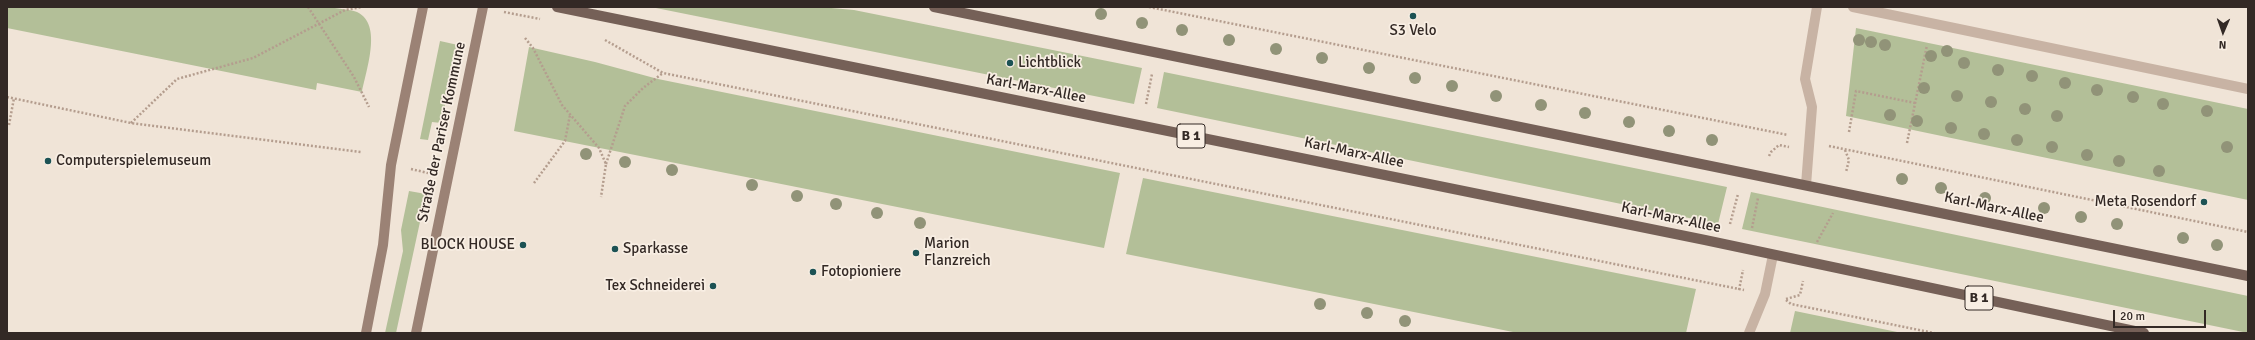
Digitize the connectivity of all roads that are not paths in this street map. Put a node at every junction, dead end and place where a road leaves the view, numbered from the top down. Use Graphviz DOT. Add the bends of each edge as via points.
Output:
graph roads {
  1 [pos="423,7"];
  2 [pos="483,7"];
  3 [pos="557,7"];
  4 [pos="934,7"];
  5 [pos="1817,7"];
  6 [pos="1853,7"];
  7 [pos="2248,89"];
  8 [pos="1806,185"];
  9 [pos="1773,255"];
  10 [pos="2248,276"];
  11 [pos="366,333"];
  12 [pos="416,333"];
  13 [pos="1748,333"];
  14 [pos="2144,333"];
  1 -- 11 [label="street" via="391,165 383,245"];
  2 -- 12 [label="street, Straße der Pariser Kommune"];
  3 -- 9 [label="main road, Karl-Marx-Allee / B 1"];
  4 -- 8 [label="main road, Karl-Marx-Allee"];
  5 -- 8 [label="street" via="1805,79 1812,107"];
  6 -- 7 [label="street"];
  8 -- 10 [label="main road, Karl-Marx-Allee"];
  9 -- 13 [label="street" via="1765,294"];
  9 -- 14 [label="main road, Karl-Marx-Allee / B 1"];
}
